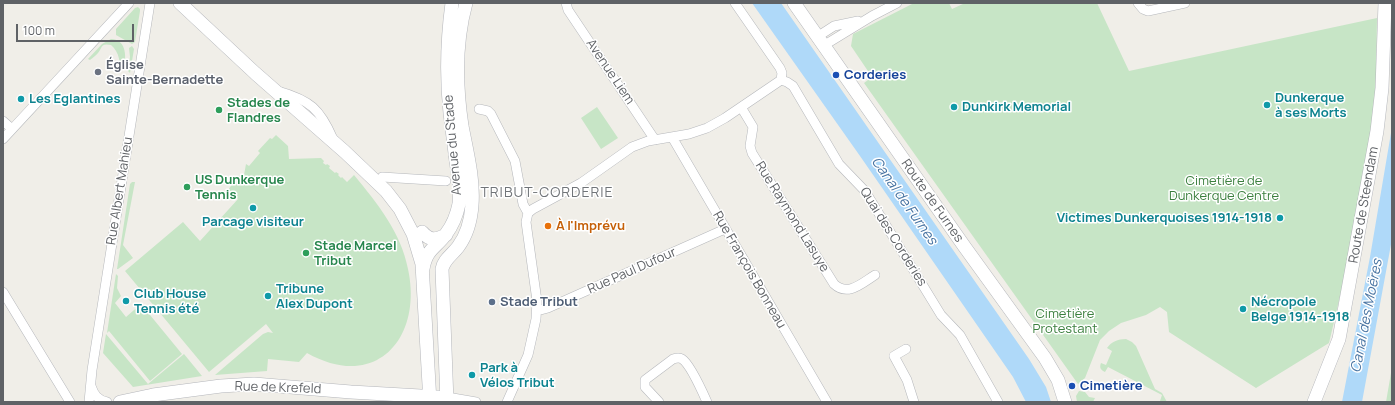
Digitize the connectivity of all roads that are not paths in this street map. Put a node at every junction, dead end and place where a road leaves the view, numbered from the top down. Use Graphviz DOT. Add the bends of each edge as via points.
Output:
graph roads {
  1 [pos="129,3"];
  2 [pos="154,3"];
  3 [pos="180,3"];
  4 [pos="452,3"];
  5 [pos="466,3"];
  6 [pos="566,3"];
  7 [pos="735,3"];
  8 [pos="794,3"];
  9 [pos="801,3"];
  10 [pos="897,3"];
  11 [pos="1185,3"];
  12 [pos="1385,3"];
  13 [pos="149,7"];
  14 [pos="1141,7"];
  15 [pos="823,40"];
  16 [pos="781,80"];
  17 [pos="741,107"];
  18 [pos="479,109"];
  19 [pos="3,121"];
  20 [pos="12,129"];
  21 [pos="672,137"];
  22 [pos="3,139"];
  23 [pos="655,140"];
  24 [pos="378,178"];
  25 [pos="446,182"];
  26 [pos="528,213"];
  27 [pos="725,229"];
  28 [pos="418,235"];
  29 [pos="446,235"];
  30 [pos="428,253"];
  31 [pos="448,257"];
  32 [pos="875,275"];
  33 [pos="423,277"];
  34 [pos="3,292"];
  35 [pos="537,311"];
  36 [pos="906,350"];
  37 [pos="92,370"];
  38 [pos="91,386"];
  39 [pos="180,392"];
  40 [pos="351,392"];
  41 [pos="439,399"];
  42 [pos="70,402"];
  43 [pos="82,402"];
  44 [pos="88,402"];
  45 [pos="107,402"];
  46 [pos="120,402"];
  47 [pos="144,402"];
  48 [pos="395,402"];
  49 [pos="476,402"];
  50 [pos="507,402"];
  51 [pos="659,402"];
  52 [pos="707,402"];
  53 [pos="827,402"];
  54 [pos="914,402"];
  55 [pos="998,402"];
  56 [pos="1065,402"];
  57 [pos="1070,402"];
  58 [pos="1314,402"];
  1 -- 20 [label="street"];
  2 -- 13 [label="street, Rue Albert Mahieu"];
  3 -- 24 [label="main road" via="274,90"];
  4 -- 29 [label="main road, Avenue du Stade" via="447,76 459,195 455,216"];
  5 -- 31 [label="main road, Avenue du Stade" via="459,45 458,82 472,204 465,235"];
  6 -- 23 [label="street, Avenue Liem" via="568,10"];
  7 -- 16 [label="street" via="780,68"];
  8 -- 15 [label="main road, Route de Furnes"];
  9 -- 15 [label="main road, Route de Furnes"];
  10 -- 15 [label="street"];
  11 -- 14 [label="street" via="1153,10"];
  12 -- 58 [label="main road, Route de Steendam" via="1382,95 1378,125 1339,339"];
  13 -- 37 [label="street, Rue Albert Mahieu"];
  15 -- 56 [label="main road, Route de Furnes" via="960,240 1046,358 1058,380"];
  15 -- 57 [label="main road, Route de Furnes" via="1053,359"];
  16 -- 17 [label="street"];
  16 -- 55 [label="street, Quai des Corderies" via="793,86 839,164 865,191 941,315 960,335"];
  17 -- 21 [label="street" via="707,128"];
  17 -- 32 [label="street, Rue Raymond Lasuye" via="753,127 750,146 752,153 834,284 841,289 849,290"];
  18 -- 26 [label="street" via="491,114 513,157 523,204"];
  19 -- 20 [label="street"];
  20 -- 22 [label="street"];
  21 -- 23 [label="street"];
  21 -- 27 [label="street, Rue François Bonneau"];
  23 -- 26 [label="street" via="632,146 580,183"];
  24 -- 25 [label="street"];
  24 -- 28 [label="main road"];
  26 -- 35 [label="street" via="526,222"];
  27 -- 35 [label="street, Rue Paul Dufour"];
  27 -- 53 [label="street, Rue François Bonneau"];
  28 -- 29 [label="main road" via="433,240"];
  28 -- 30 [label="main road" via="421,248"];
  28 -- 33 [label="main road"];
  29 -- 30 [label="main road, Avenue du Stade"];
  30 -- 31 [label="main road"];
  30 -- 33 [label="main road"];
  30 -- 41 [label="main road" via="433,276"];
  31 -- 41 [label="main road, Avenue du Stade" via="442,266"];
  33 -- 41 [label="main road"];
  34 -- 42 [label="street"];
  35 -- 50 [label="street" via="535,331 528,355"];
  36 -- 54 [label="street" via="894,356 907,380"];
  37 -- 38 [label="street, Rue Albert Mahieu"];
  37 -- 43 [label="street, Rue Albert Mahieu"];
  38 -- 44 [label="street, Rue Albert Mahieu"];
  38 -- 45 [label="street" via="97,397"];
  39 -- 40 [label="main road, Rue de Krefeld" via="254,384"];
  39 -- 46 [label="main road, Rue de Krefeld"];
  39 -- 47 [label="main road, Rue de Krefeld"];
  40 -- 41 [label="main road, Rue de Krefeld"];
  40 -- 48 [label="main road, Rue de Krefeld"];
  41 -- 49 [label="street"];
  51 -- 52 [label="street" via="645,388 645,380 678,358 686,364"];
}
